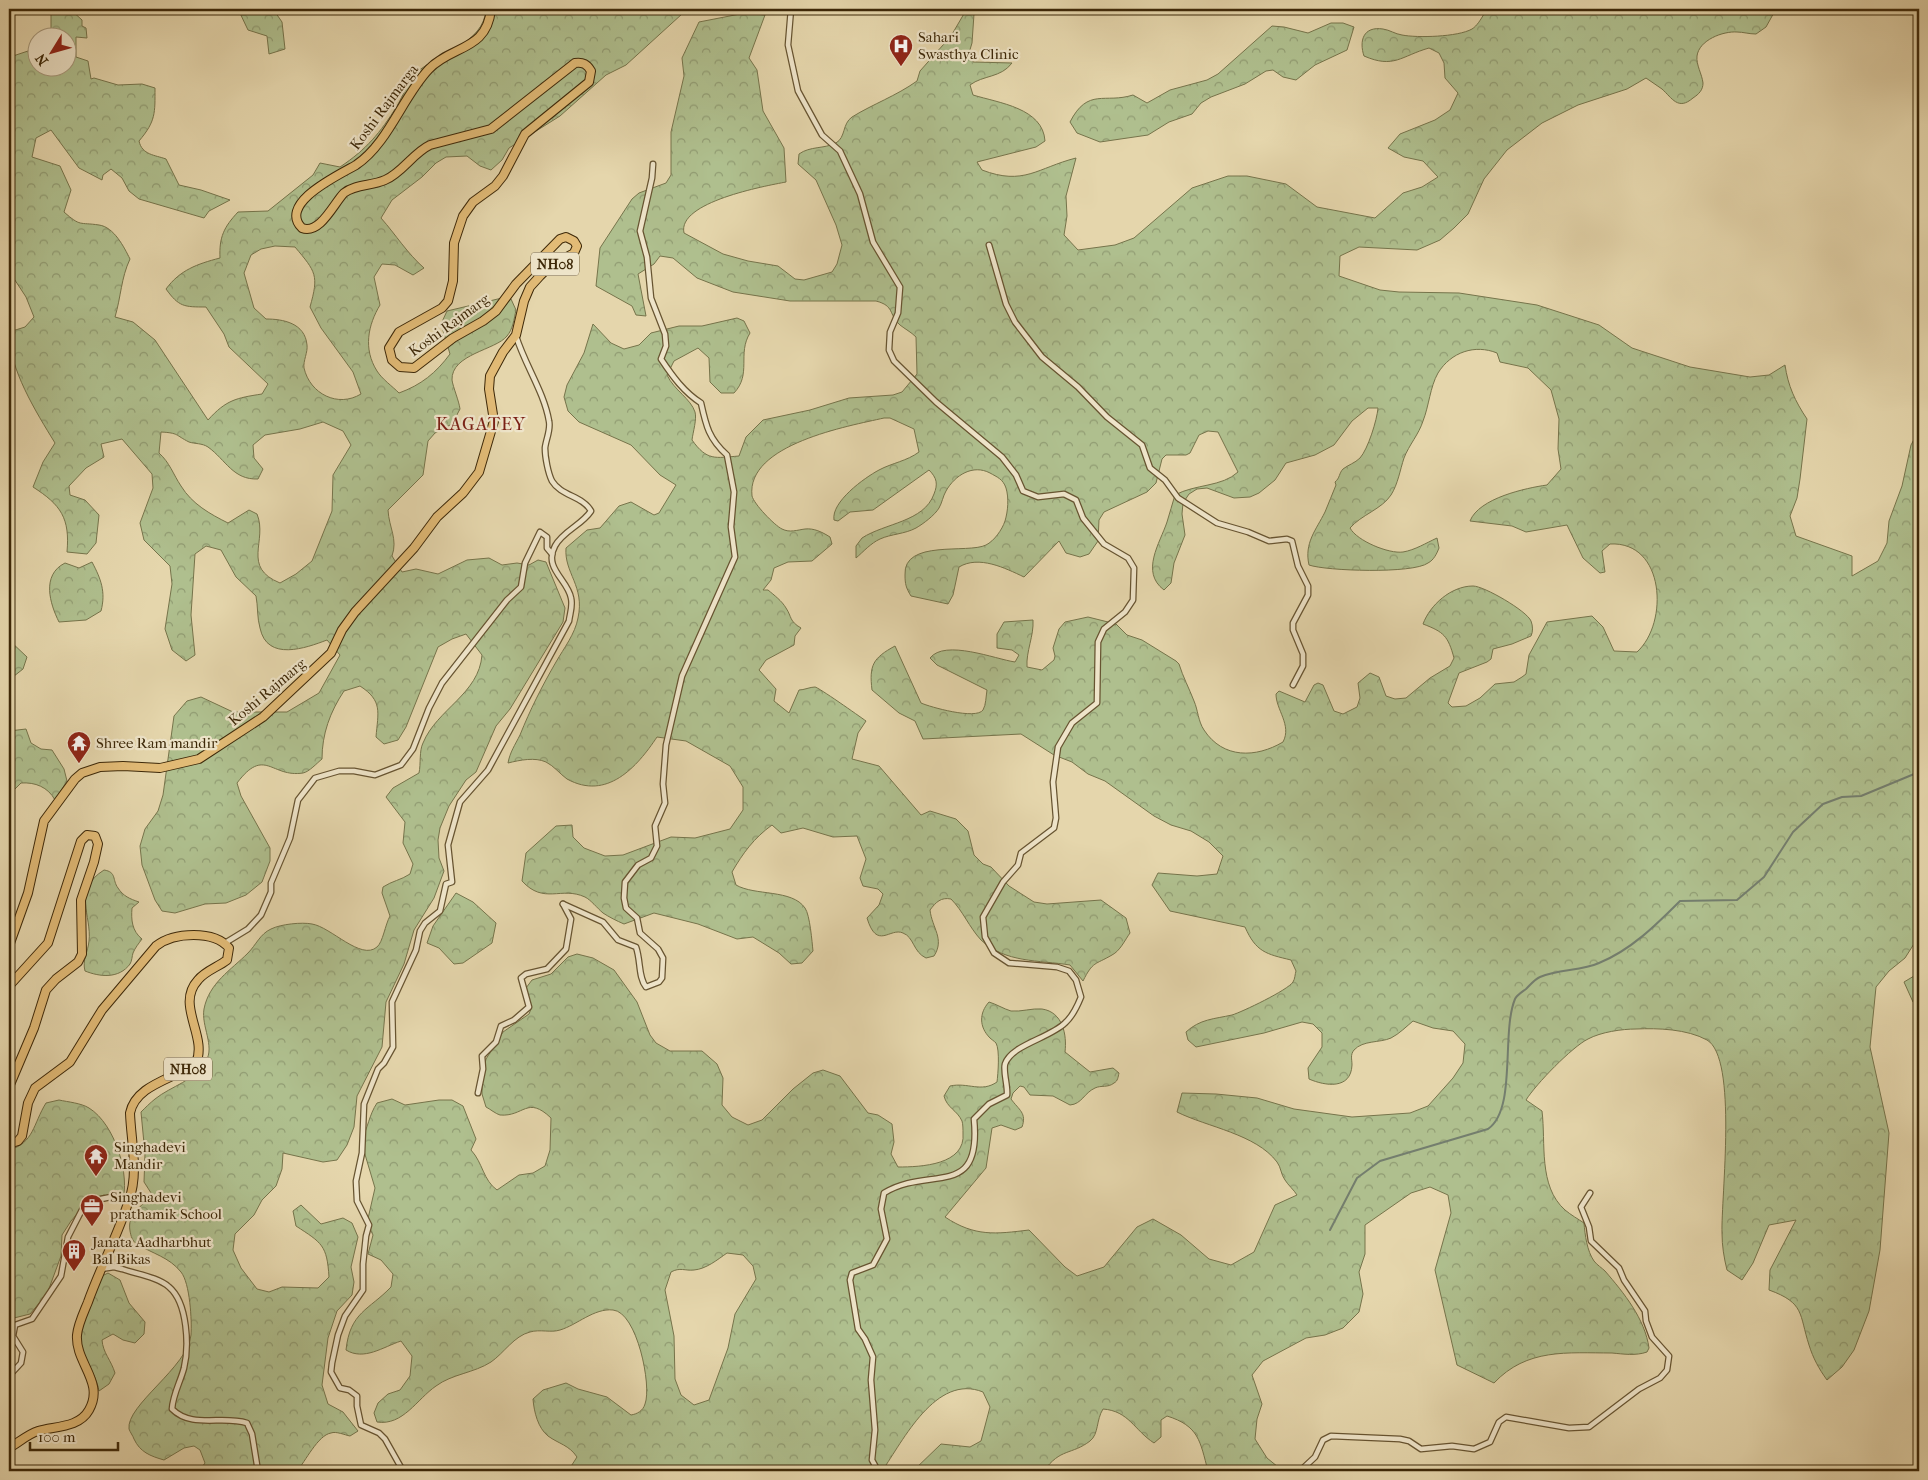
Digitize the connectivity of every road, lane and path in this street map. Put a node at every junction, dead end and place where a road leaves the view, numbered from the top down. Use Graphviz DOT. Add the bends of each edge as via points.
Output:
graph roads {
  1 [pos="491,9"];
  2 [pos="792,9"];
  3 [pos="653,164"];
  4 [pos="321,222"];
  5 [pos="988,245"];
  6 [pos="516,335"];
  7 [pos="552,554"];
  8 [pos="1293,685"];
  9 [pos="225,943"];
  10 [pos="9,946"];
  11 [pos="9,986"];
  12 [pos="9,1087"];
  13 [pos="478,1093"];
  14 [pos="9,1144"];
  15 [pos="1590,1193"];
  16 [pos="128,1203"];
  17 [pos="100,1269"];
  18 [pos="9,1376"];
  19 [pos="9,1448"];
  20 [pos="258,1471"];
  21 [pos="402,1471"];
  22 [pos="878,1471"];
  23 [pos="1300,1471"];
  1 -- 4 [label="main road, Koshi Rajmarga / NH08" via="489,24 483,33 464,50 431,67 366,157 327,180 305,200 297,216 298,224 306,230"];
  2 -- 22 [label="street" via="788,45 798,91 822,135 840,152 860,194 873,242 900,287 898,313 890,332 889,350 894,361 936,402 1002,457 1023,491 1038,497 1064,494 1076,500 1083,518 1104,544 1128,558 1134,568 1133,600 1126,612 1104,629 1098,642 1097,703 1072,723 1058,747 1053,782 1054,828 1021,853 1018,865 1003,882 983,917 985,937 994,953 1009,962 1069,971 1076,980 1081,997 1074,1013 1064,1024 1045,1038 1020,1047 1007,1060 1004,1067 1007,1095 989,1104 974,1119 975,1153 967,1166 955,1174 933,1180 905,1182 884,1193 881,1209 887,1239 873,1264 852,1273 850,1280 858,1329 873,1357 871,1380 875,1430 872,1460"];
  3 -- 13 [label="street" via="640,231 647,257 651,298 665,334 666,346 661,359 677,384 701,403 716,447 727,455 734,492 731,527 735,557 682,676 666,745 665,803 655,826 658,846 651,858 638,865 625,882 626,908 637,918 640,933 658,949 662,958 662,978 646,987 640,974 641,960 636,947 618,940 602,922 563,904 571,919 566,949 548,969 521,978 529,1007 501,1026 496,1042 482,1056"];
  4 -- 6 [label="main road, Koshi Rajmarg / NH08" via="349,190 390,177 430,145 485,132 575,63 588,65 591,71 589,82 525,134 496,186 473,202 463,216 454,242 453,281 448,301 442,308 399,332 389,352 400,367 410,369 420,364 496,311 516,284 560,239 571,238 577,246 574,254 549,267 530,287"];
  5 -- 8 [label="street" via="1006,304 1015,322 1042,356 1142,445 1150,468 1165,480 1178,498 1217,523 1268,541 1292,541 1298,566 1308,586 1308,595 1293,623 1303,654 1303,666"];
  6 -- 7 [label="street" via="550,423 545,447 552,481 591,511 561,538"];
  6 -- 10 [label="main road, Koshi Rajmarg / NH08" via="490,376 494,421 479,472 355,612 331,653 263,717 199,759 160,768 100,767 75,779 44,821 28,893"];
  7 -- 9 [label="street" via="547,548 547,538 540,532 525,563 521,587 507,600 442,683 413,749 401,766 375,775 339,771 315,778 298,800 290,838 261,915 248,929"];
  7 -- 21 [label="street" via="554,569 571,597 569,621 488,770 460,802 448,845 452,882 446,884 440,911 420,931 416,950 392,1002 394,1047 373,1078 362,1114 362,1153 356,1181 357,1201 369,1226 363,1290 350,1307 338,1335 332,1372 340,1388 357,1396 361,1425 379,1432"];
  9 -- 14 [label="main road" via="189,935 167,938 156,946 102,1010 70,1062 35,1088 28,1103 22,1136"];
  9 -- 16 [label="main road, NH08" via="229,948 227,960 198,979 190,993 199,1048 196,1063 143,1092 132,1105 133,1184"];
  11 -- 12 [label="main road" via="48,943 81,841 87,835 95,836 98,844 82,900 82,954 78,962 46,990"];
  15 -- 23 [label="street" via="1581,1207 1591,1241 1619,1268 1645,1311 1652,1337 1668,1356 1667,1370 1660,1378 1639,1389 1589,1427 1569,1428 1506,1417 1499,1422 1490,1442 1474,1449 1452,1446 1422,1449 1400,1439 1330,1436 1323,1440 1315,1457"];
  16 -- 17 [label="main road, NH08"];
  16 -- 18 [label="street" via="116,1196 86,1202 68,1237 61,1276 32,1319 15,1325 13,1336 23,1352 21,1363"];
  17 -- 19 [label="main road, NH08" via="77,1334 78,1349 92,1378 94,1391 89,1410 78,1422 36,1432"];
  17 -- 20 [label="street" via="122,1269 169,1287 178,1301 186,1336 185,1360 172,1409 180,1417 194,1420 247,1423"];
}
